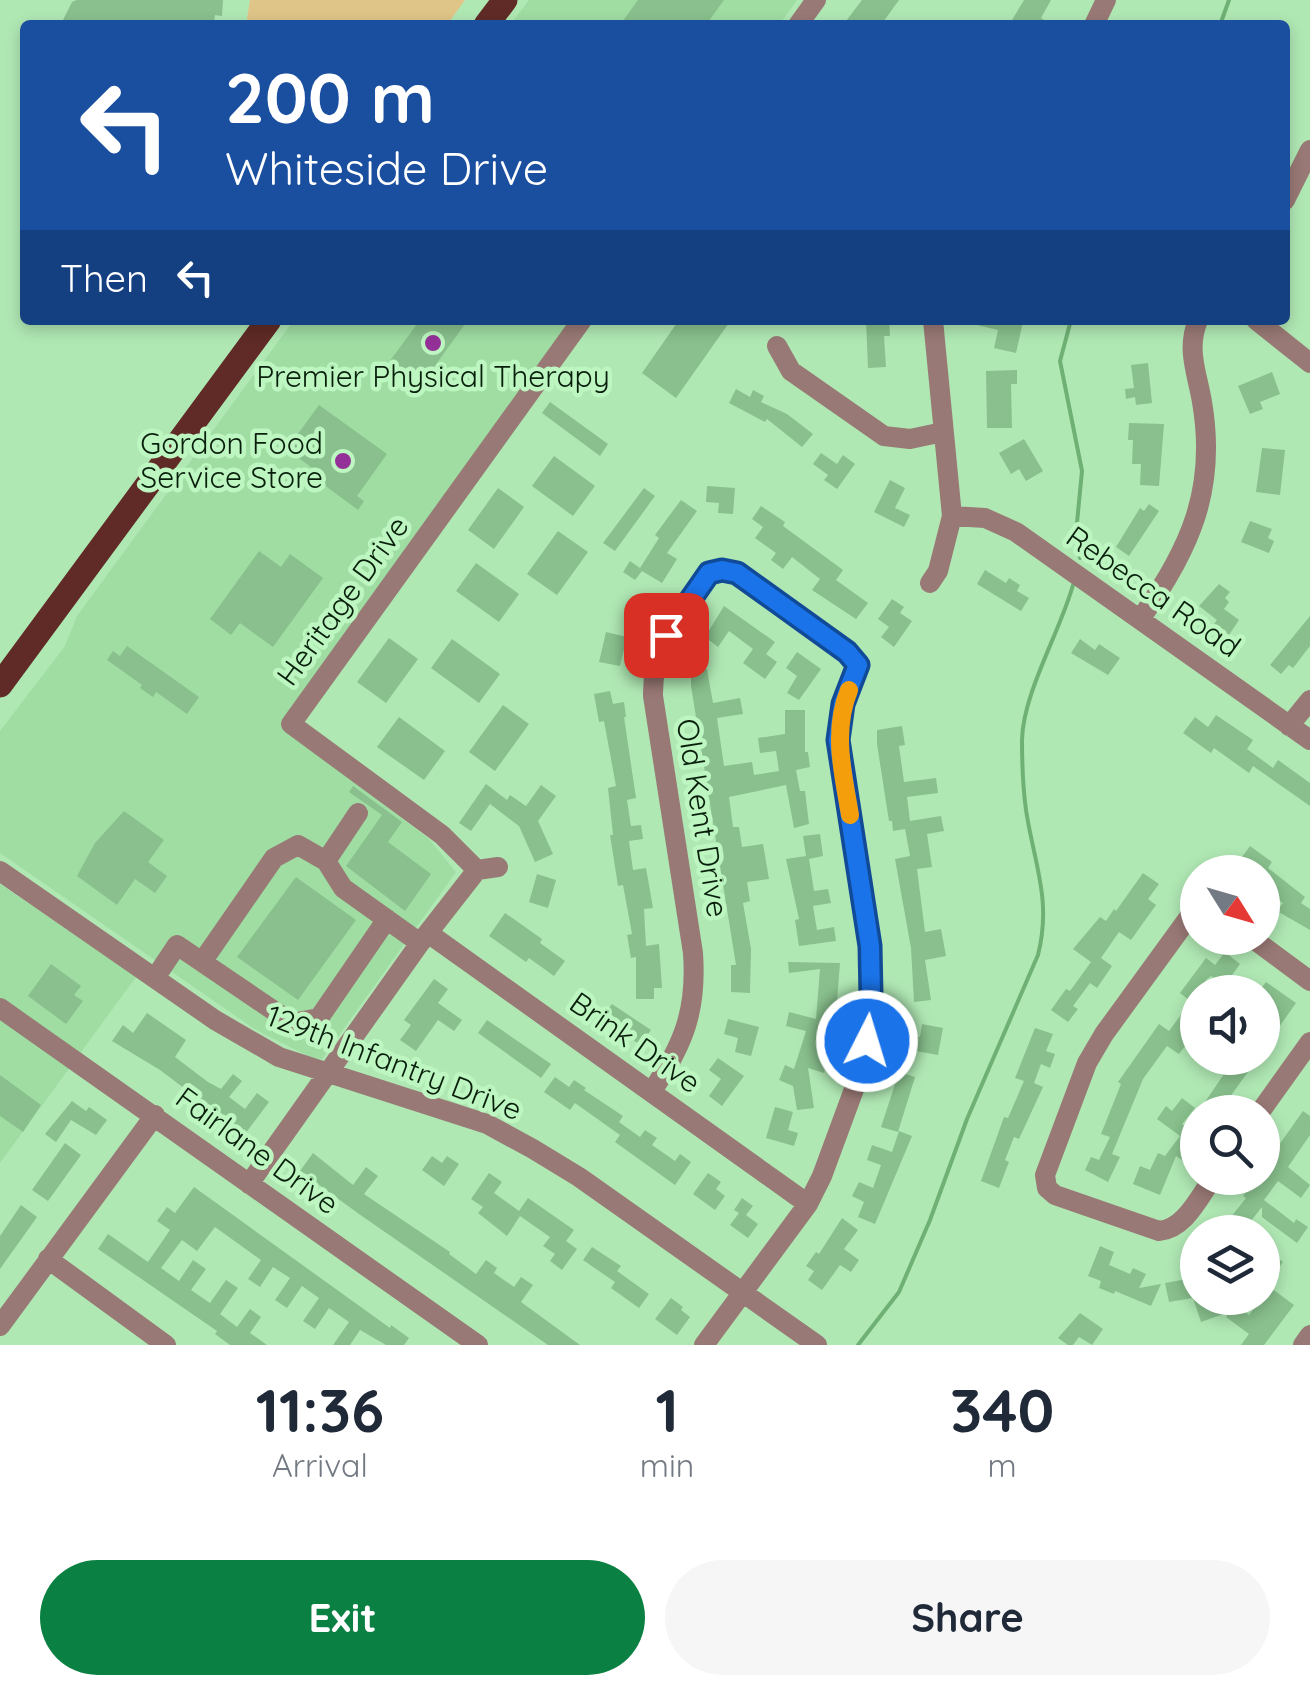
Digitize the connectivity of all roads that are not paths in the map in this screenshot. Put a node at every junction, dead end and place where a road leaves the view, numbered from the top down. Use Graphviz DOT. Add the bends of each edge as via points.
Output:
graph roads {
  1 [pos="505,0"];
  2 [pos="490,20"];
  3 [pos="1310,150"];
  4 [pos="1290,190"];
  5 [pos="265,325"];
  6 [pos="578,325"];
  7 [pos="932,325"];
  8 [pos="1196,325"];
  9 [pos="1262,325"];
  10 [pos="777,346"];
  11 [pos="1310,362"];
  12 [pos="943,432"];
  13 [pos="952,516"];
  14 [pos="930,583"];
  15 [pos="1141,618"];
  16 [pos="0,685"];
  17 [pos="1310,700"];
  18 [pos="1290,726"];
  19 [pos="1310,740"];
  20 [pos="358,813"];
  21 [pos="326,862"];
  22 [pos="498,866"];
  23 [pos="0,870"];
  24 [pos="477,870"];
  25 [pos="387,919"];
  26 [pos="1180,930"];
  27 [pos="424,938"];
  28 [pos="1275,955"];
  29 [pos="202,962"];
  30 [pos="156,978"];
  31 [pos="1310,981"];
  32 [pos="0,1008"];
  33 [pos="1310,1042"];
  34 [pos="326,1074"];
  35 [pos="652,1091"];
  36 [pos="1272,1095"];
  37 [pos="155,1114"];
  38 [pos="249,1184"];
  39 [pos="1201,1195"];
  40 [pos="808,1204"];
  41 [pos="48,1259"];
  42 [pos="742,1292"];
  43 [pos="0,1326"];
  44 [pos="1310,1335"];
  45 [pos="166,1345"];
  46 [pos="478,1345"];
  47 [pos="704,1345"];
  48 [pos="817,1345"];
  49 [pos="1303,1345"];
  1 -- 2 [label="main road"];
  3 -- 4 [label="street"];
  5 -- 16 [label="main road"];
  6 -- 24 [label="street, Heritage Drive" via="291,724 442,835"];
  7 -- 12 [label="street"];
  8 -- 15 [label="street" via="1191,354 1206,444 1199,513 1173,573"];
  9 -- 11 [label="street"];
  10 -- 12 [label="street" via="791,371 884,436"];
  12 -- 13 [label="street"];
  13 -- 14 [label="street"];
  13 -- 15 [label="street, Rebecca Road" via="985,518 1016,532"];
  15 -- 18 [label="street, Rebecca Road"];
  17 -- 18 [label="street"];
  18 -- 19 [label="street, Rebecca Road"];
  20 -- 21 [label="street"];
  21 -- 25 [label="street, Brink Drive" via="343,888"];
  21 -- 29 [label="street" via="298,845 274,858"];
  22 -- 24 [label="street"];
  23 -- 30 [label="street, 129th Infantry Drive"];
  24 -- 27 [label="street"];
  25 -- 27 [label="street, Brink Drive"];
  25 -- 29 [label="street" via="319,1018 292,1023"];
  26 -- 39 [label="street" via="1087,1063 1045,1174 1046,1188 1159,1231 1172,1230"];
  27 -- 34 [label="street"];
  27 -- 35 [label="street, Brink Drive"];
  28 -- 31 [label="street"];
  29 -- 30 [label="street" via="177,945"];
  30 -- 34 [label="street, 129th Infantry Drive" via="247,1040"];
  32 -- 37 [label="street, Fairlane Drive"];
  33 -- 36 [label="street"];
  34 -- 38 [label="street"];
  34 -- 42 [label="street, 129th Infantry Drive" via="487,1124 579,1177"];
  35 -- 40 [label="street, Brink Drive"];
  35 -- 40 [label="street, Old Kent Drive" via="674,1059 696,989 652,673 666,635 709,573 722,570 737,573 858,665 838,740 870,946 871,996 860,1073"];
  37 -- 38 [label="street, Fairlane Drive"];
  37 -- 41 [label="street"];
  38 -- 46 [label="street, Fairlane Drive"];
  40 -- 42 [label="street"];
  41 -- 43 [label="street"];
  41 -- 45 [label="street"];
  42 -- 47 [label="street"];
  42 -- 48 [label="street, 129th Infantry Drive"];
  44 -- 49 [label="street"];
}
